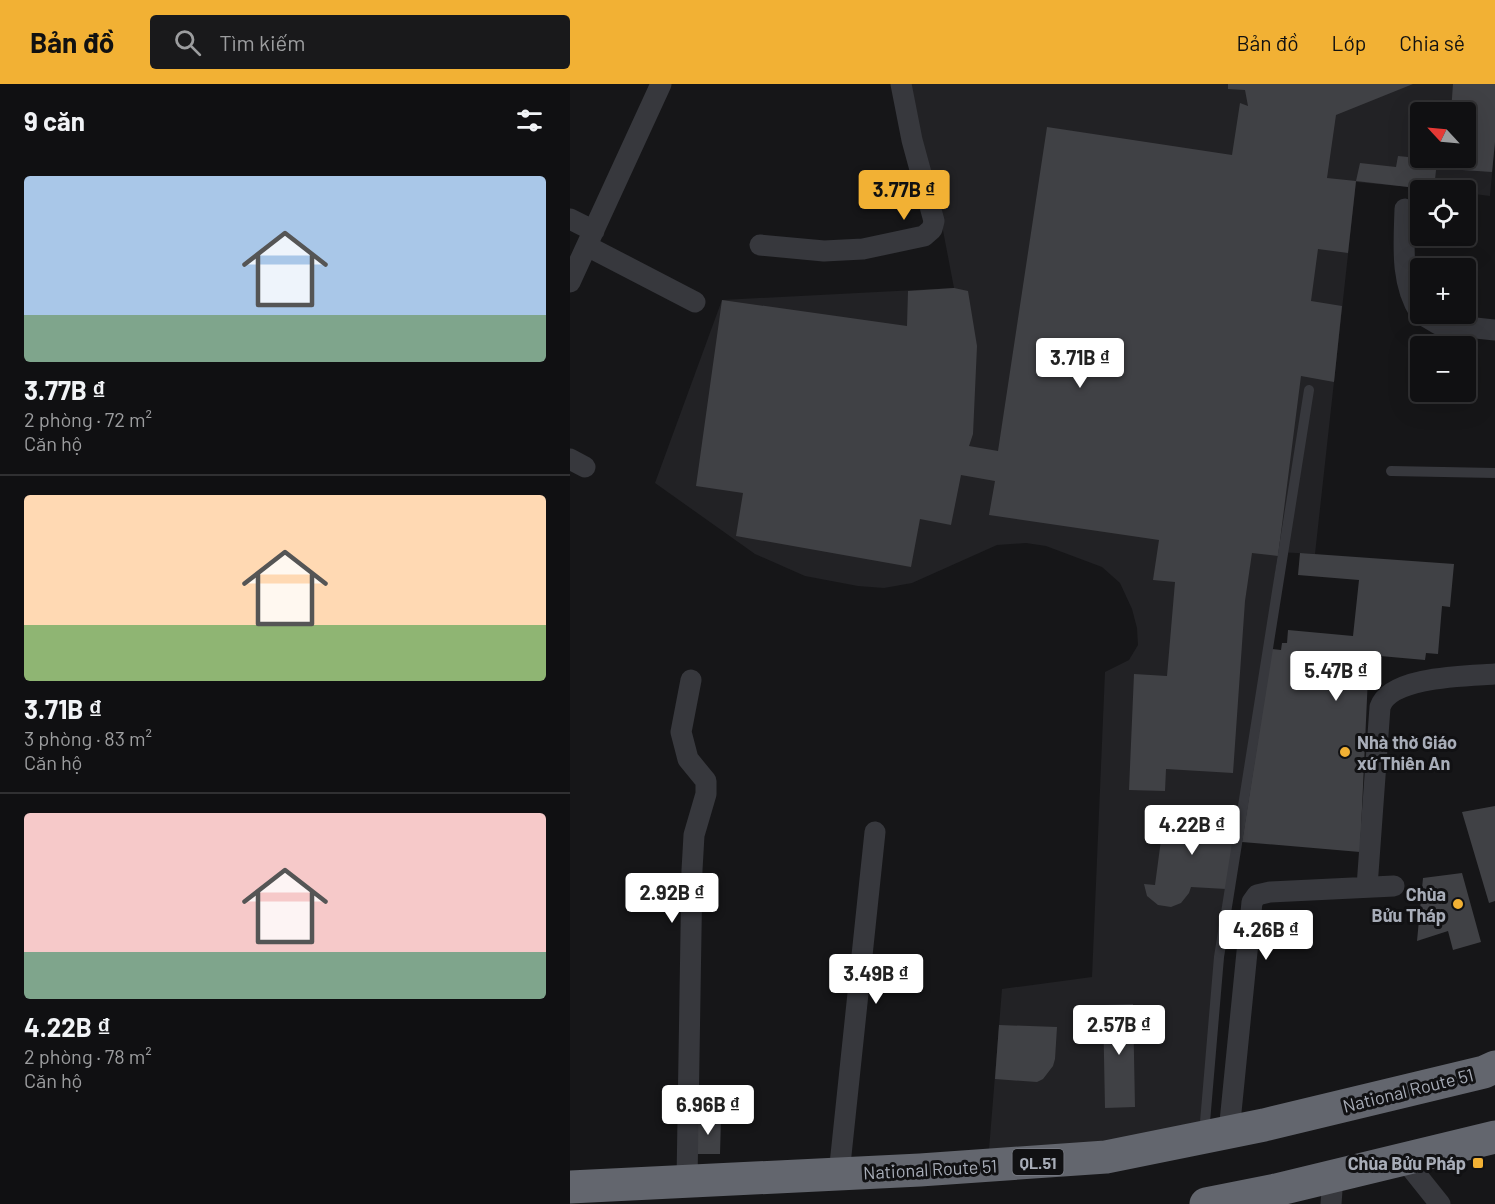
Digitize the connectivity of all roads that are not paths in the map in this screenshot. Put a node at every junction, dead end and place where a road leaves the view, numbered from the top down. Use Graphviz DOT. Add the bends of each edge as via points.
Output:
graph roads {
  1 [pos="661,84"];
  2 [pos="901,84"];
  3 [pos="1405,209"];
  4 [pos="570,219"];
  5 [pos="591,239"];
  6 [pos="760,245"];
  7 [pos="570,282"];
  8 [pos="1410,287"];
  9 [pos="695,302"];
  10 [pos="1438,324"];
  11 [pos="1495,330"];
  12 [pos="1308,390"];
  13 [pos="1391,471"];
  14 [pos="1495,473"];
  15 [pos="1495,674"];
  16 [pos="691,680"];
  17 [pos="874,832"];
  18 [pos="1394,886"];
  19 [pos="1367,888"];
  20 [pos="1495,1067"];
  21 [pos="1217,1135"];
  22 [pos="1495,1137"];
  23 [pos="1404,1159"];
  24 [pos="839,1174"];
  25 [pos="687,1181"];
  26 [pos="570,1186"];
  27 [pos="1332,1190"];
  28 [pos="1295,1195"];
  29 [pos="1206,1204"];
  30 [pos="1440,1204"];
  1 -- 5 [label="street"];
  2 -- 6 [label="street" via="934,221 932,230 924,236 863,249 824,251"];
  3 -- 8 [label="street" via="1404,257"];
  4 -- 5 [label="street"];
  5 -- 7 [label="street"];
  5 -- 9 [label="street"];
  10 -- 11 [label="street"];
  12 -- 21 [label="lane" via="1219,957"];
  13 -- 14 [label="lane"];
  15 -- 19 [label="street" via="1430,680 1389,693 1383,699"];
  16 -- 25 [label="street" via="681,732 688,759 705,781 706,794 694,835 692,870"];
  17 -- 24 [label="street"];
  18 -- 19 [label="street"];
  19 -- 21 [label="street" via="1270,892 1257,895 1252,902"];
  20 -- 21 [label="highway, National Route 51 / QL.51"];
  21 -- 24 [label="highway, National Route 51 / QL.51" via="1106,1157"];
  22 -- 23 [label="highway"];
  23 -- 27 [label="highway"];
  23 -- 30 [label="street"];
  24 -- 25 [label="highway, National Route 51 / QL.51"];
  25 -- 26 [label="highway, National Route 51 / QL.51"];
  27 -- 28 [label="highway"];
  28 -- 29 [label="highway"];
}
